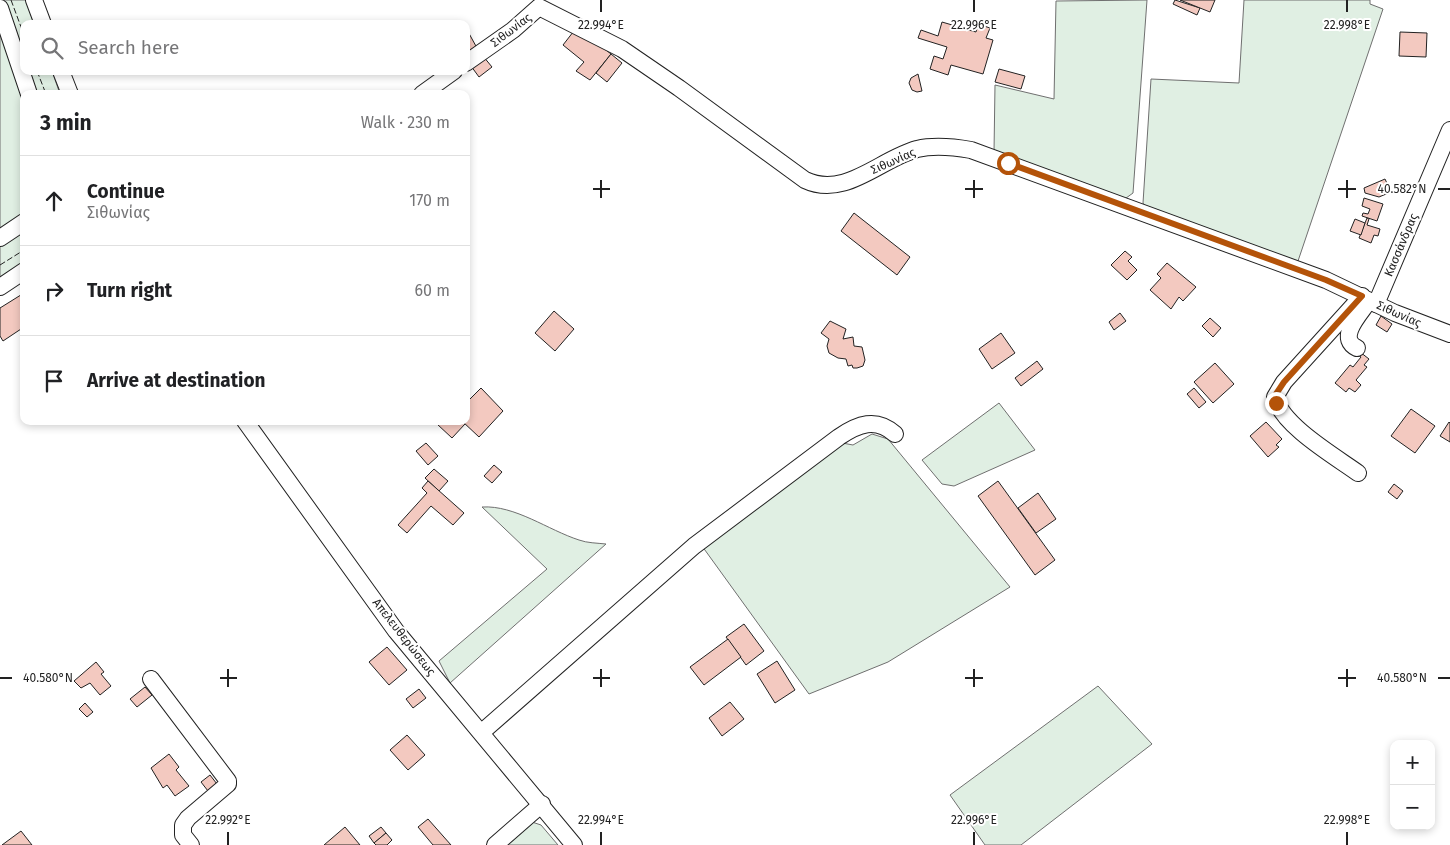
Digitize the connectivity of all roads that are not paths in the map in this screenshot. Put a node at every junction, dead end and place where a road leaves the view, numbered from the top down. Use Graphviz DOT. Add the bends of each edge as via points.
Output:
graph roads {
  1 [pos="34,0"];
  2 [pos="533,3"];
  3 [pos="0,8"];
  4 [pos="41,20"];
  5 [pos="7,56"];
  6 [pos="470,60"];
  7 [pos="63,75"];
  8 [pos="448,75"];
  9 [pos="27,90"];
  10 [pos="68,90"];
  11 [pos="428,90"];
  12 [pos="1450,130"];
  13 [pos="20,225"];
  14 [pos="0,238"];
  15 [pos="20,274"];
  16 [pos="0,287"];
  17 [pos="1369,300"];
  18 [pos="1450,334"];
  19 [pos="1357,348"];
  20 [pos="248,425"];
  21 [pos="895,434"];
  22 [pos="1358,473"];
  23 [pos="152,679"];
  24 [pos="482,732"];
  25 [pos="542,804"];
  26 [pos="182,835"];
  27 [pos="495,845"];
  28 [pos="574,845"];
  1 -- 4 [label="street"];
  2 -- 6 [label="street, Σιθωνίας" via="514,30"];
  2 -- 17 [label="street, Σιθωνίας" via="622,50 816,186 842,184 918,149 971,150 1326,280"];
  3 -- 5 [label="street"];
  5 -- 9 [label="street"];
  7 -- 10 [label="street"];
  8 -- 11 [label="street"];
  12 -- 17 [label="street, Κασσάνδρας"];
  13 -- 14 [label="street"];
  15 -- 16 [label="street"];
  17 -- 18 [label="street, Σιθωνίας"];
  17 -- 19 [label="street" via="1349,332 1350,341"];
  17 -- 22 [label="street" via="1284,382 1275,397 1279,408 1292,423"];
  20 -- 24 [label="street, Απελευθερώσεως" via="396,631"];
  21 -- 24 [label="street" via="882,425 870,423 853,427 839,437 694,546"];
  23 -- 26 [label="street" via="228,780 228,784 185,822"];
  24 -- 25 [label="street, Απελευθερώσεως"];
  25 -- 27 [label="street"];
  25 -- 28 [label="street, Απελευθερώσεως"];
}
